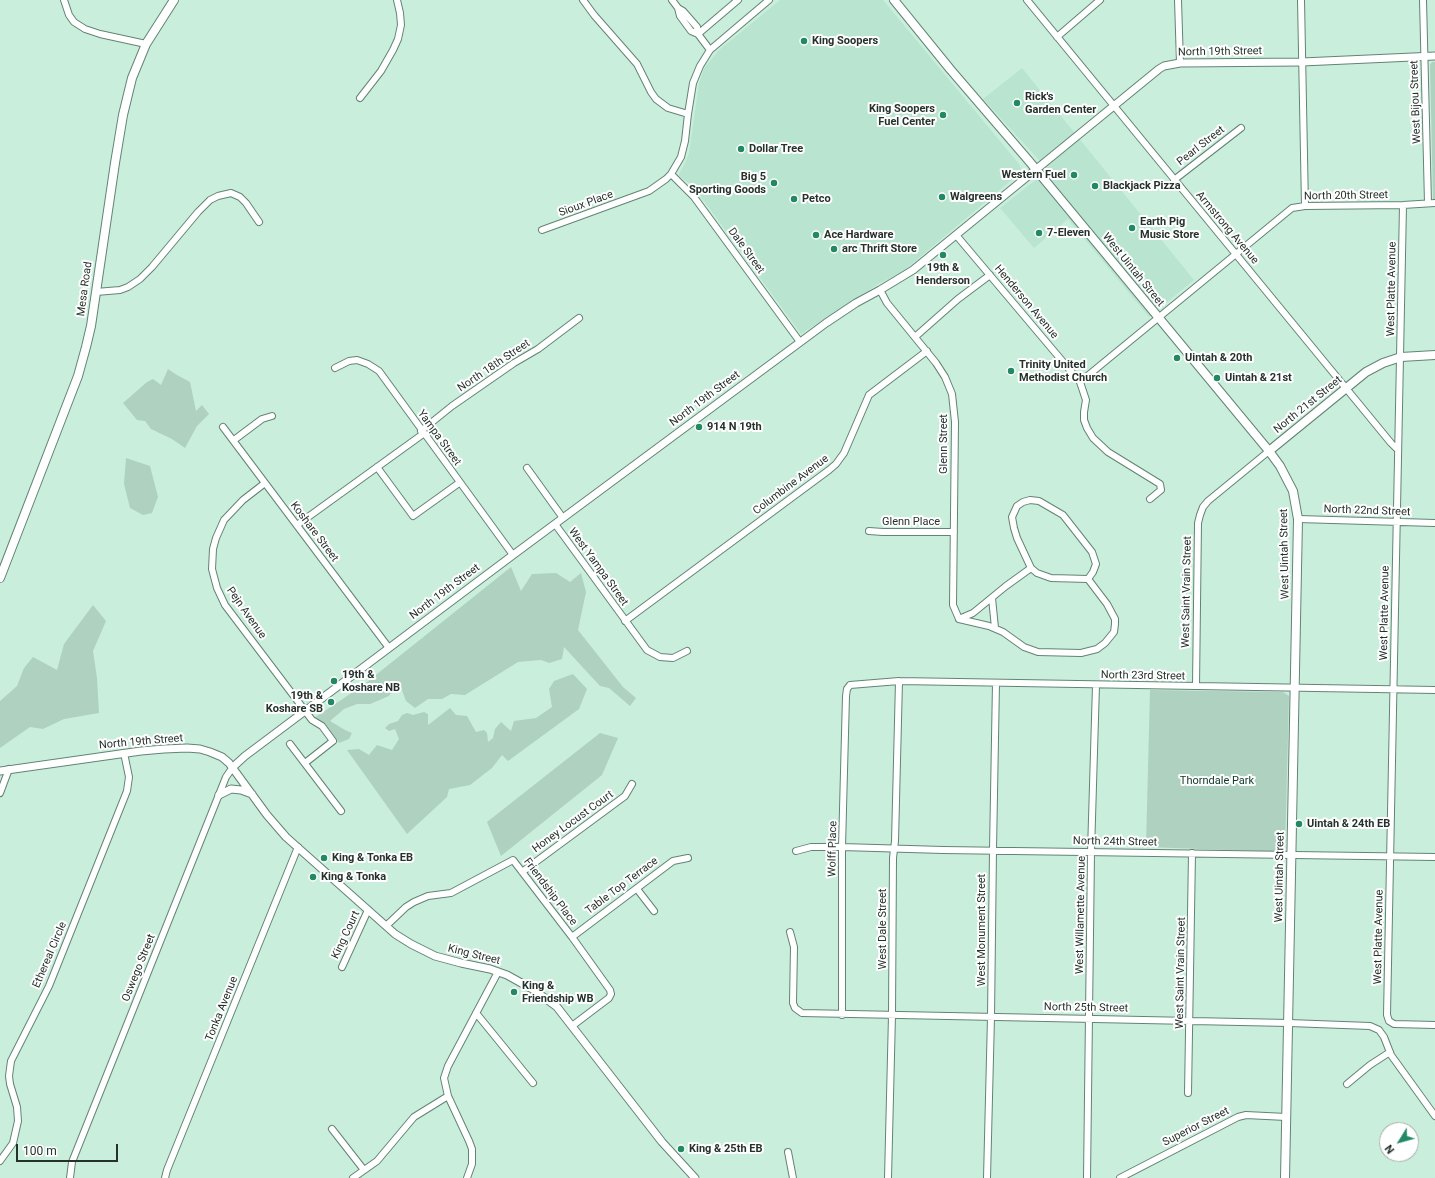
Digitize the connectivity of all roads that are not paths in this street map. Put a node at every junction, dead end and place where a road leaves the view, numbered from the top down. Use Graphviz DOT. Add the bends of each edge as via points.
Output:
graph roads {
  1 [pos="64,0"];
  2 [pos="174,0"];
  3 [pos="396,0"];
  4 [pos="583,0"];
  5 [pos="672,0"];
  6 [pos="738,0"];
  7 [pos="770,0"];
  8 [pos="894,0"];
  9 [pos="1027,0"];
  10 [pos="1100,0"];
  11 [pos="1178,0"];
  12 [pos="1301,0"];
  13 [pos="1423,0"];
  14 [pos="698,34"];
  15 [pos="1056,37"];
  16 [pos="146,44"];
  17 [pos="710,50"];
  18 [pos="1424,56"];
  19 [pos="1435,56"];
  20 [pos="1302,62"];
  21 [pos="1180,63"];
  22 [pos="360,98"];
  23 [pos="1113,106"];
  24 [pos="688,114"];
  25 [pos="1241,128"];
  26 [pos="1036,169"];
  27 [pos="671,174"];
  28 [pos="1174,180"];
  29 [pos="1428,203"];
  30 [pos="1435,203"];
  31 [pos="1404,205"];
  32 [pos="1306,206"];
  33 [pos="259,222"];
  34 [pos="542,230"];
  35 [pos="956,235"];
  36 [pos="1236,254"];
  37 [pos="990,275"];
  38 [pos="880,290"];
  39 [pos="96,292"];
  40 [pos="580,318"];
  41 [pos="1158,318"];
  42 [pos="915,337"];
  43 [pos="800,342"];
  44 [pos="928,351"];
  45 [pos="1435,354"];
  46 [pos="1401,357"];
  47 [pos="335,368"];
  48 [pos="1080,382"];
  49 [pos="1346,388"];
  50 [pos="272,416"];
  51 [pos="223,427"];
  52 [pos="422,432"];
  53 [pos="234,440"];
  54 [pos="1398,450"];
  55 [pos="1269,451"];
  56 [pos="377,468"];
  57 [pos="526,468"];
  58 [pos="459,482"];
  59 [pos="265,483"];
  60 [pos="1150,499"];
  61 [pos="1208,502"];
  62 [pos="563,518"];
  63 [pos="1298,519"];
  64 [pos="1397,522"];
  65 [pos="1435,523"];
  66 [pos="555,524"];
  67 [pos="297,525"];
  68 [pos="868,531"];
  69 [pos="954,532"];
  70 [pos="513,555"];
  71 [pos="714,555"];
  72 [pos="1031,568"];
  73 [pos="0,578"];
  74 [pos="1088,578"];
  75 [pos="992,598"];
  76 [pos="959,619"];
  77 [pos="625,621"];
  78 [pos="995,628"];
  79 [pos="389,648"];
  80 [pos="687,651"];
  81 [pos="899,681"];
  82 [pos="996,682"];
  83 [pos="850,685"];
  84 [pos="1096,685"];
  85 [pos="1196,686"];
  86 [pos="1295,688"];
  87 [pos="1394,690"];
  88 [pos="1435,690"];
  89 [pos="306,711"];
  90 [pos="290,744"];
  91 [pos="124,753"];
  92 [pos="305,763"];
  93 [pos="233,767"];
  94 [pos="9,769"];
  95 [pos="0,771"];
  96 [pos="632,784"];
  97 [pos="0,793"];
  98 [pos="252,794"];
  99 [pos="219,795"];
  100 [pos="341,811"];
  101 [pos="298,847"];
  102 [pos="842,847"];
  103 [pos="894,849"];
  104 [pos="993,850"];
  105 [pos="796,851"];
  106 [pos="1092,852"];
  107 [pos="1192,853"];
  108 [pos="1292,856"];
  109 [pos="1391,856"];
  110 [pos="1435,857"];
  111 [pos="688,858"];
  112 [pos="522,872"];
  113 [pos="637,889"];
  114 [pos="368,910"];
  115 [pos="654,911"];
  116 [pos="386,926"];
  117 [pos="790,932"];
  118 [pos="572,937"];
  119 [pos="49,966"];
  120 [pos="342,967"];
  121 [pos="56,968"];
  122 [pos="498,972"];
  123 [pos="476,1013"];
  124 [pos="842,1014"];
  125 [pos="892,1015"];
  126 [pos="991,1017"];
  127 [pos="1090,1018"];
  128 [pos="1190,1021"];
  129 [pos="1289,1023"];
  130 [pos="1435,1025"];
  131 [pos="572,1026"];
  132 [pos="1390,1052"];
  133 [pos="533,1083"];
  134 [pos="1347,1084"];
  135 [pos="1188,1093"];
  136 [pos="448,1096"];
  137 [pos="1435,1116"];
  138 [pos="1286,1117"];
  139 [pos="332,1129"];
  140 [pos="788,1152"];
  141 [pos="0,1161"];
  142 [pos="364,1170"];
  143 [pos="70,1178"];
  144 [pos="165,1178"];
  145 [pos="353,1178"];
  146 [pos="467,1178"];
  147 [pos="695,1178"];
  148 [pos="793,1178"];
  149 [pos="888,1178"];
  150 [pos="987,1178"];
  151 [pos="1087,1178"];
  152 [pos="1120,1178"];
  153 [pos="1285,1178"];
  1 -- 16 [label="street" via="68,15 85,29"];
  2 -- 16 [label="main road, Mesa Road"];
  3 -- 22 [label="street" via="401,25 394,50"];
  4 -- 24 [label="street" via="637,64 650,92 658,101 668,108"];
  5 -- 14 [label="street" via="697,27"];
  6 -- 14 [label="street"];
  7 -- 17 [label="street, Sioux Place"];
  8 -- 26 [label="main road, West Uintah Street"];
  9 -- 15 [label="street, Armstrong Avenue"];
  10 -- 15 [label="street"];
  11 -- 21 [label="street"];
  12 -- 20 [label="street"];
  13 -- 18 [label="street, West Bijou Street"];
  14 -- 17 [label="street"];
  15 -- 23 [label="street, Armstrong Avenue"];
  16 -- 39 [label="main road, Mesa Road" via="132,78 123,115"];
  17 -- 24 [label="street, Sioux Place" via="696,73"];
  18 -- 19 [label="street, North 19th Street"];
  18 -- 20 [label="street, North 19th Street"];
  18 -- 29 [label="street, West Bijou Street"];
  20 -- 21 [label="street, North 19th Street"];
  20 -- 32 [label="street"];
  21 -- 23 [label="street, North 19th Street" via="1159,69"];
  23 -- 26 [label="street, North 19th Street"];
  23 -- 28 [label="street, Armstrong Avenue"];
  24 -- 27 [label="street, Sioux Place" via="686,141 681,157"];
  25 -- 28 [label="street, Pearl Street"];
  26 -- 35 [label="street, North 19th Street"];
  26 -- 41 [label="main road, West Uintah Street"];
  27 -- 34 [label="street, Sioux Place" via="661,184 638,196"];
  27 -- 43 [label="street, Dale Street" via="694,197"];
  28 -- 36 [label="street, Armstrong Avenue"];
  29 -- 30 [label="street, North 20th Street"];
  29 -- 31 [label="street, North 20th Street"];
  31 -- 32 [label="street, North 20th Street"];
  31 -- 46 [label="street, West Platte Avenue"];
  32 -- 36 [label="street, North 20th Street" via="1298,206 1287,211"];
  33 -- 39 [label="street" via="240,197 228,193 218,196 206,204 140,279 120,290"];
  35 -- 37 [label="street, Henderson Avenue"];
  35 -- 38 [label="street, North 19th Street" via="913,270"];
  36 -- 41 [label="street, North 20th Street"];
  36 -- 49 [label="street, Armstrong Avenue"];
  37 -- 42 [label="street" via="954,302"];
  37 -- 48 [label="street, Henderson Avenue"];
  38 -- 42 [label="street, Glenn Street" via="887,303"];
  38 -- 43 [label="street, North 19th Street" via="846,309"];
  39 -- 73 [label="main road, Mesa Road" via="91,326 78,375"];
  40 -- 52 [label="street, North 18th Street" via="452,406"];
  41 -- 48 [label="street, North 20th Street"];
  41 -- 55 [label="main road, West Uintah Street"];
  42 -- 44 [label="street, Glenn Street"];
  43 -- 62 [label="street, North 19th Street"];
  44 -- 69 [label="street, Glenn Street" via="945,377 954,403"];
  44 -- 71 [label="street, Columbine Avenue" via="869,395 844,452 836,464"];
  45 -- 46 [label="main road, North 21st Street"];
  46 -- 49 [label="main road, North 21st Street" via="1366,372"];
  46 -- 54 [label="street, West Platte Avenue"];
  47 -- 52 [label="street, Yampa Street" via="357,360 376,368"];
  48 -- 60 [label="street" via="1086,400 1084,416 1089,432 1108,452 1160,484 1161,490"];
  49 -- 54 [label="street, Armstrong Avenue"];
  49 -- 55 [label="main road, North 21st Street"];
  50 -- 53 [label="street" via="262,419"];
  51 -- 53 [label="street, Koshare Street"];
  52 -- 56 [label="street, North 18th Street"];
  52 -- 58 [label="street, Yampa Street"];
  53 -- 59 [label="street, Koshare Street"];
  54 -- 64 [label="street, West Platte Avenue"];
  55 -- 61 [label="street, North 21st Street"];
  55 -- 63 [label="main road, West Uintah Street" via="1293,491"];
  56 -- 58 [label="street" via="413,516"];
  56 -- 67 [label="street, North 18th Street"];
  57 -- 62 [label="street"];
  58 -- 70 [label="street, Yampa Street"];
  59 -- 67 [label="street, Koshare Street"];
  59 -- 89 [label="street, Pejn Avenue" via="243,500 224,520 213,549 212,569 216,588 225,605"];
  61 -- 85 [label="street, West Saint Vrain Street" via="1201,511 1198,523"];
  62 -- 66 [label="street, North 19th Street"];
  63 -- 64 [label="street, North 22nd Street"];
  63 -- 86 [label="main road, West Uintah Street"];
  64 -- 65 [label="street, North 22nd Street"];
  64 -- 87 [label="street, West Platte Avenue"];
  66 -- 70 [label="street, North 19th Street"];
  66 -- 77 [label="street, West Yampa Street"];
  67 -- 79 [label="street, Koshare Street"];
  68 -- 69 [label="street, Glenn Place"];
  69 -- 76 [label="street, Glenn Street" via="953,605"];
  70 -- 79 [label="street, North 19th Street"];
  71 -- 77 [label="street, West Yampa Street"];
  72 -- 74 [label="street" via="1051,578"];
  72 -- 74 [label="street" via="1017,538 1012,517 1017,506 1030,500 1039,501 1069,521 1095,560 1095,568"];
  72 -- 75 [label="street"];
  74 -- 78 [label="street" via="1110,610 1115,624 1111,637 1098,648 1081,653 1038,652 1024,647"];
  75 -- 76 [label="street" via="973,613"];
  75 -- 78 [label="street"];
  76 -- 78 [label="street"];
  77 -- 80 [label="street, West Yampa Street" via="643,645 660,657 673,658"];
  79 -- 89 [label="street, North 19th Street"];
  81 -- 82 [label="street, North 23rd Street"];
  81 -- 83 [label="street, North 23rd Street"];
  81 -- 103 [label="street, West Dale Street"];
  82 -- 84 [label="street, North 23rd Street"];
  82 -- 104 [label="street, West Monument Street"];
  83 -- 102 [label="street, Wolff Place" via="846,696"];
  84 -- 85 [label="street, North 23rd Street"];
  84 -- 106 [label="street, West Willamette Avenue"];
  85 -- 86 [label="street, North 23rd Street"];
  86 -- 87 [label="street, North 23rd Street"];
  86 -- 108 [label="main road, West Uintah Street"];
  87 -- 88 [label="street, North 23rd Street"];
  87 -- 109 [label="street, West Platte Avenue"];
  89 -- 92 [label="street, Pejn Avenue" via="334,741"];
  89 -- 93 [label="street, North 19th Street"];
  90 -- 92 [label="street"];
  91 -- 93 [label="street, North 19th Street" via="187,748 218,754"];
  91 -- 94 [label="street, North 19th Street"];
  91 -- 121 [label="street, Ethereal Circle" via="129,776 127,791"];
  92 -- 100 [label="street"];
  93 -- 98 [label="street, King Street"];
  93 -- 99 [label="street, Oswego Street"];
  94 -- 95 [label="street, North 19th Street"];
  94 -- 97 [label="street"];
  96 -- 112 [label="street, Honey Locust Court" via="625,796"];
  98 -- 99 [label="street" via="231,789"];
  98 -- 101 [label="street, King Street" via="274,824"];
  99 -- 143 [label="street, Oswego Street" via="72,1162"];
  101 -- 114 [label="street, King Street"];
  101 -- 144 [label="street, Tonka Avenue"];
  102 -- 103 [label="street, North 24th Street"];
  102 -- 105 [label="street, North 24th Street" via="811,847"];
  102 -- 124 [label="street, Wolff Place"];
  103 -- 104 [label="street, North 24th Street"];
  103 -- 125 [label="street, West Dale Street"];
  104 -- 106 [label="street, North 24th Street"];
  104 -- 126 [label="street, West Monument Street"];
  106 -- 107 [label="street, North 24th Street"];
  106 -- 127 [label="street, West Willamette Avenue"];
  107 -- 108 [label="street, North 24th Street"];
  107 -- 128 [label="street, West Saint Vrain Street"];
  108 -- 109 [label="street, North 24th Street"];
  108 -- 129 [label="main road, West Uintah Street"];
  109 -- 110 [label="street, North 24th Street"];
  109 -- 130 [label="street, West Platte Avenue" via="1387,1015 1389,1021 1394,1024"];
  111 -- 113 [label="street, Table Top Terrace" via="673,861"];
  112 -- 116 [label="street, Friendship Place" via="513,860 451,893 428,896 414,902"];
  112 -- 118 [label="street, Friendship Place"];
  113 -- 115 [label="street"];
  113 -- 118 [label="street, Table Top Terrace"];
  114 -- 116 [label="street, King Street"];
  114 -- 120 [label="street, King Court"];
  116 -- 122 [label="street, King Street" via="403,940 435,956"];
  117 -- 124 [label="street, North 25th Street" via="794,947 795,1008 802,1013"];
  118 -- 131 [label="street, Friendship Place" via="611,994"];
  119 -- 121 [label="street"];
  121 -- 141 [label="street, Ethereal Circle" via="11,1061 9,1076 18,1121 13,1143"];
  122 -- 123 [label="street"];
  122 -- 131 [label="street, King Street" via="516,979 546,998 561,1011"];
  123 -- 133 [label="street"];
  123 -- 136 [label="street" via="446,1072 444,1085"];
  124 -- 125 [label="street, North 25th Street"];
  125 -- 126 [label="street, North 25th Street"];
  125 -- 149 [label="street, West Dale Street"];
  126 -- 127 [label="street, North 25th Street"];
  126 -- 150 [label="street, West Monument Street"];
  127 -- 128 [label="street, North 25th Street"];
  127 -- 151 [label="street, West Willamette Avenue"];
  128 -- 129 [label="street, North 25th Street"];
  128 -- 135 [label="street, West Saint Vrain Street"];
  129 -- 132 [label="street, North 25th Street" via="1370,1026 1384,1037"];
  129 -- 138 [label="main road, West Uintah Street"];
  131 -- 147 [label="street, King Street" via="662,1142"];
  132 -- 134 [label="street"];
  132 -- 137 [label="street"];
  136 -- 142 [label="street" via="414,1117 377,1161"];
  136 -- 146 [label="street" via="472,1149 472,1164"];
  138 -- 152 [label="street, Superior Street" via="1238,1117"];
  138 -- 153 [label="main road, West Uintah Street"];
  139 -- 142 [label="street"];
  140 -- 148 [label="street"];
  142 -- 145 [label="street"];
}
